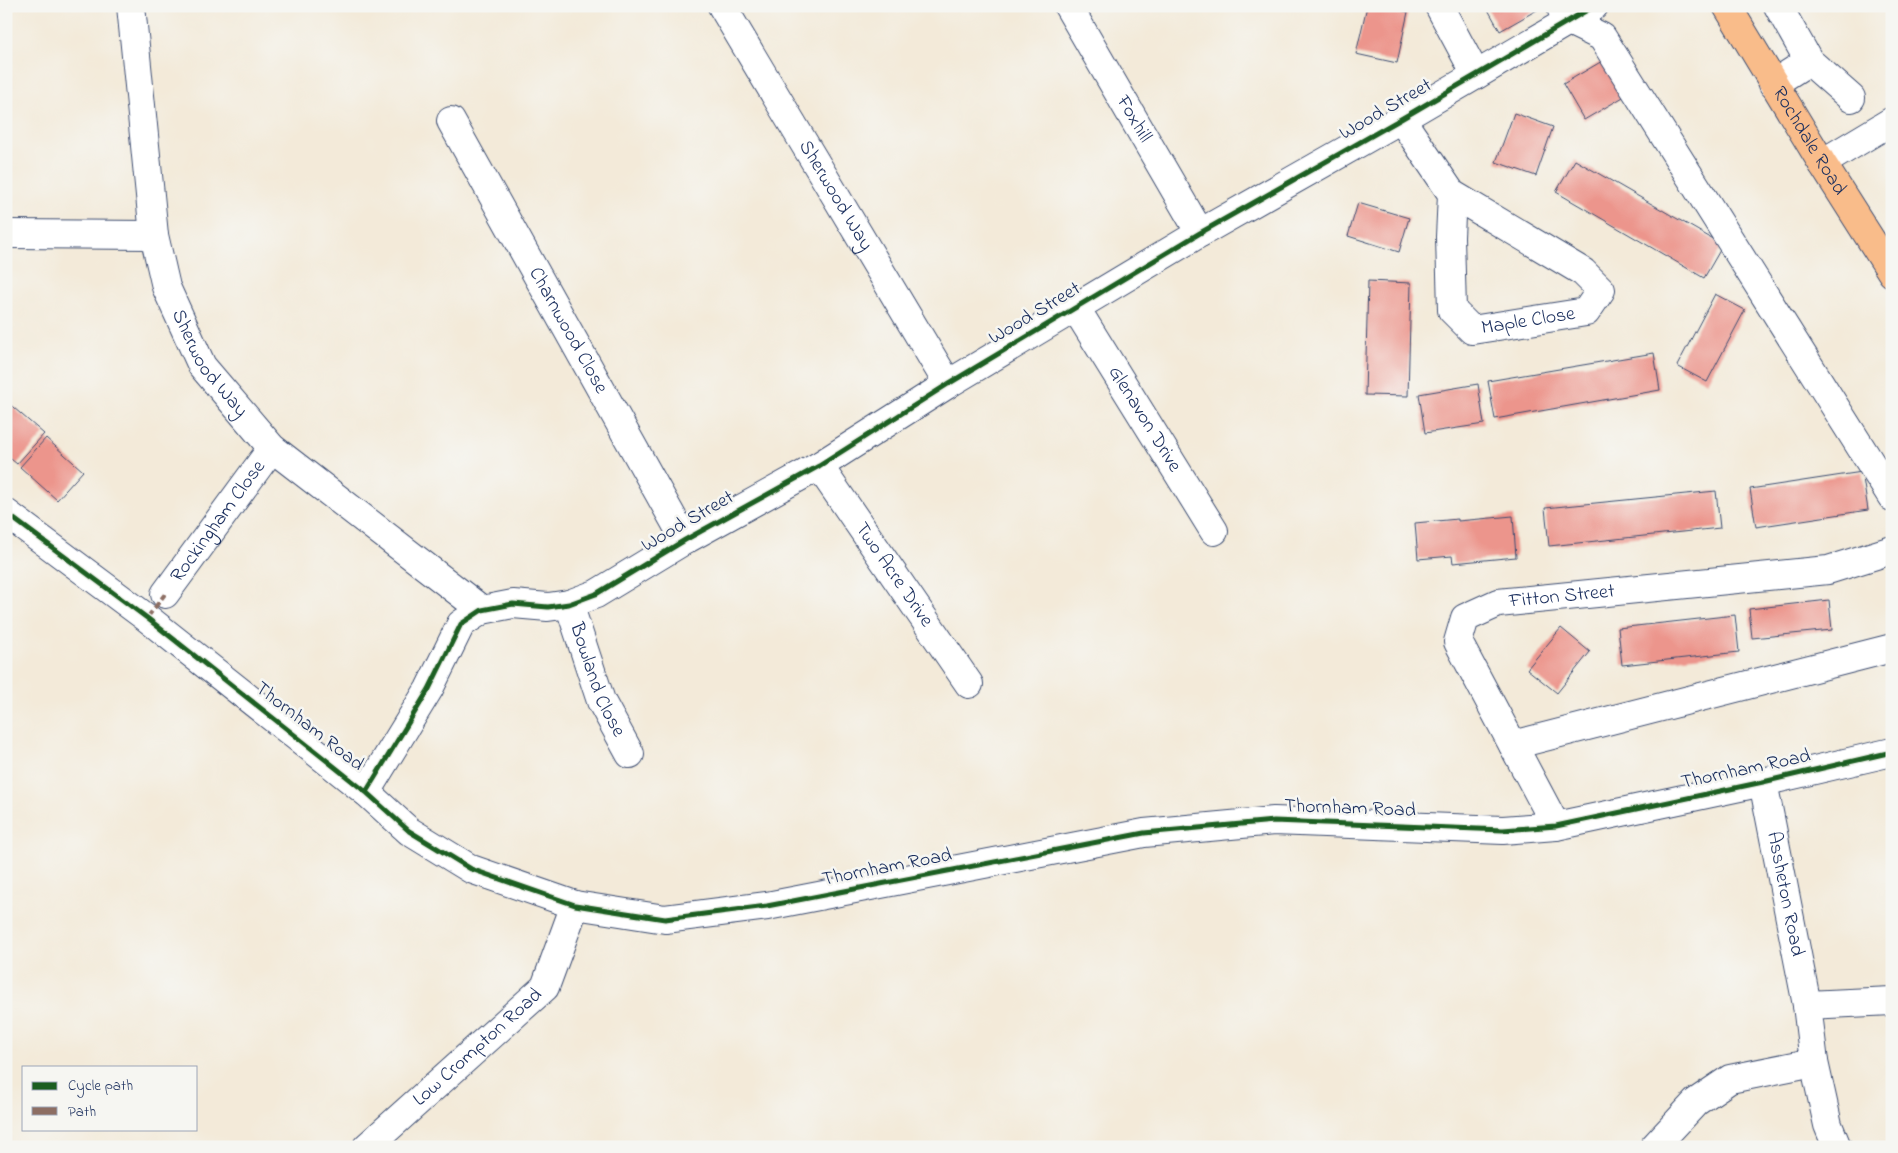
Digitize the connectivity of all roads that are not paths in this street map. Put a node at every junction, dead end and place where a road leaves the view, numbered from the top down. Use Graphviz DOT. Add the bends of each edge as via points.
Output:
graph roads {
  1 [pos="131,6"];
  2 [pos="722,6"];
  3 [pos="1068,6"];
  4 [pos="1439,6"];
  5 [pos="1594,6"];
  6 [pos="1727,6"];
  7 [pos="1778,6"];
  8 [pos="1565,14"];
  9 [pos="1809,61"];
  10 [pos="1476,75"];
  11 [pos="1773,84"];
  12 [pos="1851,98"];
  13 [pos="1401,119"];
  14 [pos="451,121"];
  15 [pos="1892,121"];
  16 [pos="1822,163"];
  17 [pos="1452,194"];
  18 [pos="1200,233"];
  19 [pos="6,234"];
  20 [pos="154,235"];
  21 [pos="1892,273"];
  22 [pos="1075,308"];
  23 [pos="948,384"];
  24 [pos="272,448"];
  25 [pos="819,466"];
  26 [pos="1892,497"];
  27 [pos="6,513"];
  28 [pos="1214,531"];
  29 [pos="684,540"];
  30 [pos="1892,550"];
  31 [pos="165,594"];
  32 [pos="569,604"];
  33 [pos="482,610"];
  34 [pos="1892,648"];
  35 [pos="969,684"];
  36 [pos="1512,745"];
  37 [pos="1892,752"];
  38 [pos="630,754"];
  39 [pos="1763,782"];
  40 [pos="366,792"];
  41 [pos="1556,826"];
  42 [pos="575,905"];
  43 [pos="1892,1001"];
  44 [pos="1807,1005"];
  45 [pos="1814,1062"];
  46 [pos="367,1147"];
  47 [pos="1654,1147"];
  48 [pos="1837,1147"];
  1 -- 20 [label="street, Sherwood Way"];
  2 -- 23 [label="street, Sherwood Way"];
  3 -- 18 [label="street, Foxhill"];
  4 -- 10 [label="street"];
  5 -- 8 [label="street, Wood Street"];
  6 -- 11 [label="main road, Rochdale Road"];
  7 -- 9 [label="street"];
  8 -- 10 [label="street, Wood Street"];
  8 -- 26 [label="street" via="1602,37"];
  9 -- 11 [label="street"];
  9 -- 12 [label="street"];
  10 -- 13 [label="street, Wood Street"];
  11 -- 16 [label="main road, Rochdale Road"];
  13 -- 17 [label="street, Maple Close"];
  13 -- 18 [label="street, Wood Street"];
  14 -- 29 [label="street, Charnwood Close"];
  15 -- 16 [label="street"];
  16 -- 21 [label="main road, Rochdale Road"];
  17 -- 17 [label="street, Maple Close" via="1584,272 1601,290 1586,312 1472,330 1452,310"];
  18 -- 22 [label="street, Wood Street"];
  19 -- 20 [label="street"];
  20 -- 24 [label="street, Sherwood Way" via="166,287 202,366"];
  22 -- 23 [label="street, Wood Street"];
  22 -- 28 [label="street, Glenavon Drive"];
  23 -- 25 [label="street, Wood Street"];
  24 -- 31 [label="street, Rockingham Close"];
  24 -- 33 [label="street, Sherwood Way"];
  25 -- 29 [label="street, Wood Street"];
  25 -- 35 [label="street, Two Acre Drive"];
  27 -- 40 [label="street, Thornham Road" via="147,618"];
  29 -- 32 [label="street, Wood Street" via="596,594"];
  30 -- 36 [label="street, Fitton Street" via="1828,570 1498,602 1465,618 1458,642"];
  32 -- 33 [label="street, Wood Street" via="548,607 513,604"];
  32 -- 38 [label="street, Bowland Close" via="601,701"];
  33 -- 40 [label="street" via="461,624 429,689"];
  34 -- 36 [label="street"];
  36 -- 41 [label="street, Fitton Street"];
  37 -- 39 [label="street, Thornham Road"];
  39 -- 41 [label="street, Thornham Road"];
  39 -- 44 [label="street, Assheton Road"];
  40 -- 42 [label="street, Thornham Road" via="409,832 470,869"];
  41 -- 42 [label="street, Thornham Road" via="1503,830 1274,820 1144,833 767,906 665,919"];
  42 -- 46 [label="street, Low Crompton Road" via="545,986"];
  43 -- 44 [label="street"];
  44 -- 45 [label="street, Assheton Road"];
  45 -- 47 [label="street" via="1730,1079 1696,1102"];
  45 -- 48 [label="street, Assheton Road" via="1828,1126"];
}
